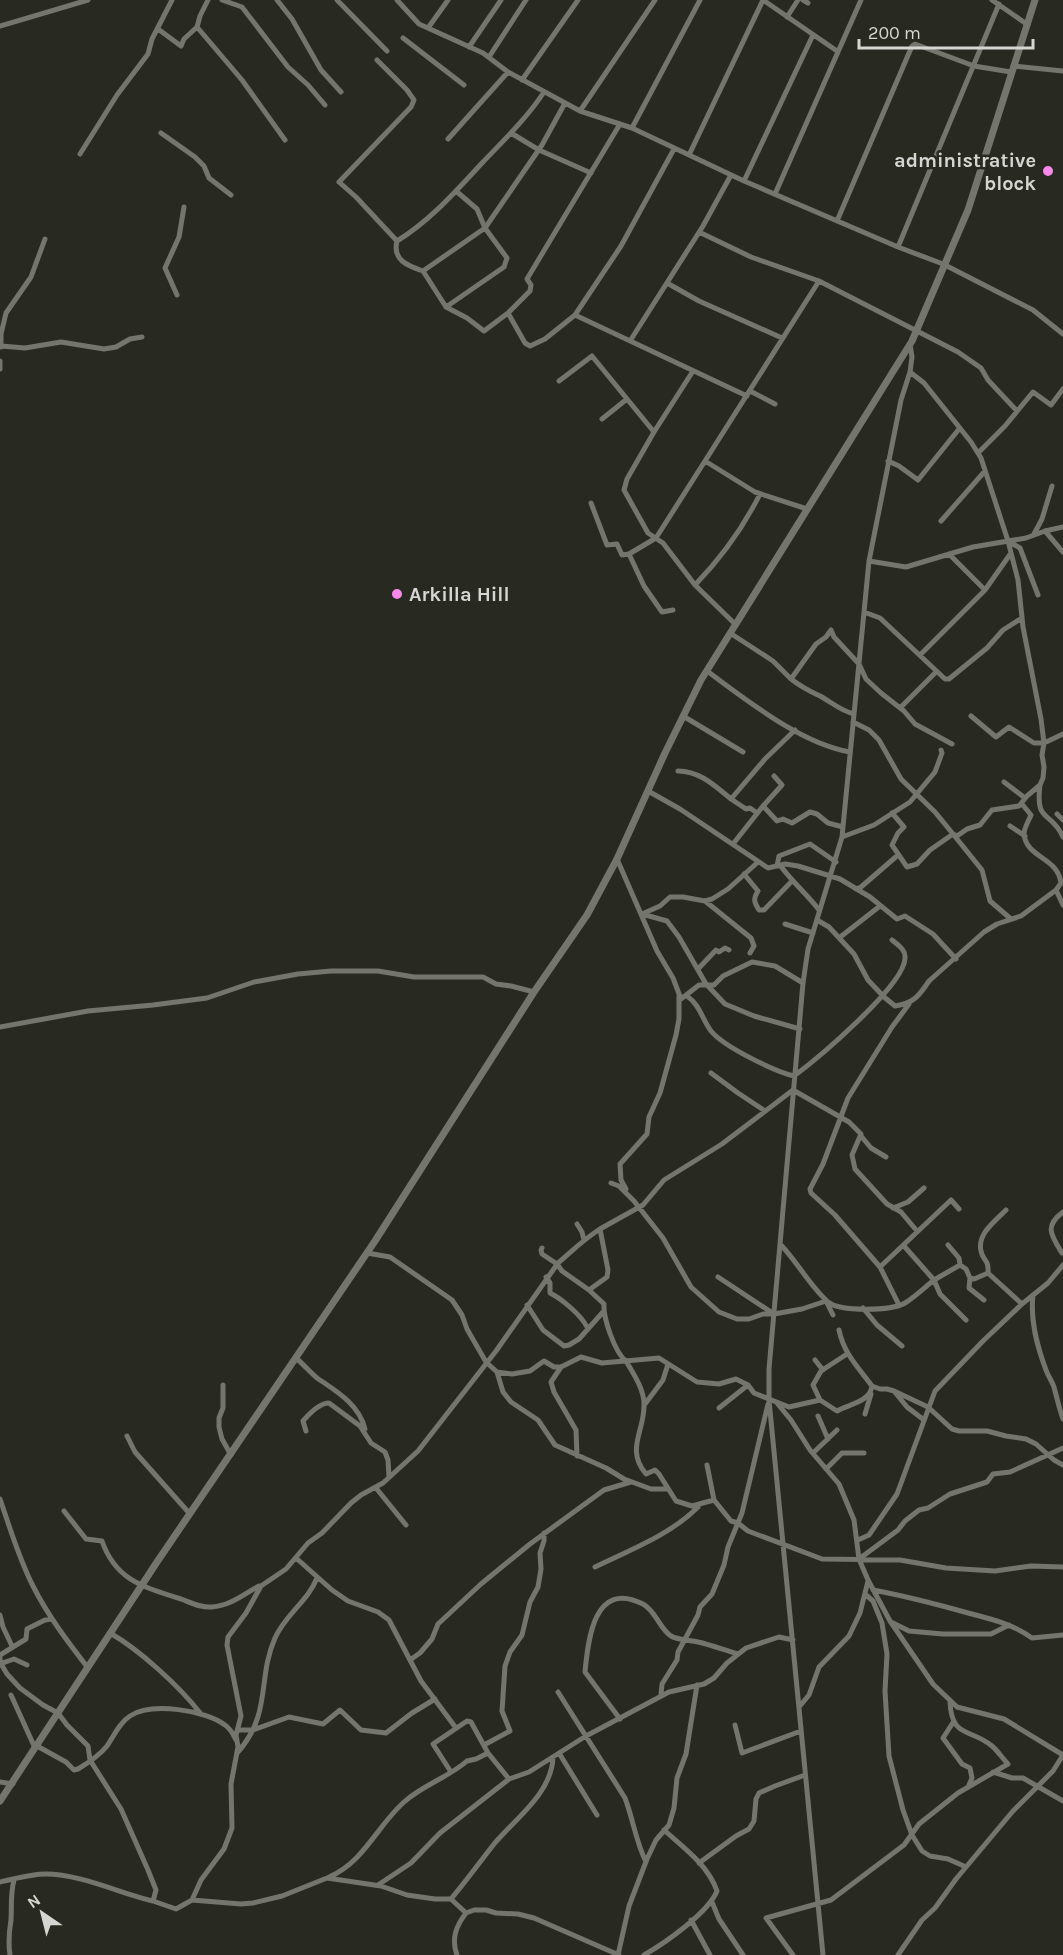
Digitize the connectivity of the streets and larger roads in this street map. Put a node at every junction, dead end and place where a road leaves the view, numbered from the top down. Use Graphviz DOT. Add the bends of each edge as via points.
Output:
graph roads {
  1 [pos="88,0"];
  2 [pos="172,0"];
  3 [pos="208,0"];
  4 [pos="222,0"];
  5 [pos="277,0"];
  6 [pos="337,0"];
  7 [pos="397,0"];
  8 [pos="448,0"];
  9 [pos="501,0"];
  10 [pos="526,0"];
  11 [pos="578,0"];
  12 [pos="655,0"];
  13 [pos="700,0"];
  14 [pos="763,0"];
  15 [pos="798,0"];
  16 [pos="861,0"];
  17 [pos="992,0"];
  18 [pos="1035,0"];
  19 [pos="231,2"];
  20 [pos="999,4"];
  21 [pos="787,16"];
  22 [pos="0,26"];
  23 [pos="1028,26"];
  24 [pos="197,27"];
  25 [pos="428,28"];
  26 [pos="158,29"];
  27 [pos="813,34"];
  28 [pos="403,38"];
  29 [pos="469,47"];
  30 [pos="387,51"];
  31 [pos="837,51"];
  32 [pos="489,57"];
  33 [pos="377,60"];
  34 [pos="974,66"];
  35 [pos="1012,69"];
  36 [pos="1063,71"];
  37 [pos="508,72"];
  38 [pos="522,80"];
  39 [pos="464,85"];
  40 [pos="341,92"];
  41 [pos="544,92"];
  42 [pos="565,103"];
  43 [pos="325,105"];
  44 [pos="580,111"];
  45 [pos="620,124"];
  46 [pos="632,128"];
  47 [pos="161,133"];
  48 [pos="511,133"];
  49 [pos="448,139"];
  50 [pos="285,140"];
  51 [pos="674,149"];
  52 [pos="539,150"];
  53 [pos="80,154"];
  54 [pos="689,155"];
  55 [pos="591,173"];
  56 [pos="731,175"];
  57 [pos="744,181"];
  58 [pos="456,191"];
  59 [pos="775,194"];
  60 [pos="231,195"];
  61 [pos="184,207"];
  62 [pos="837,221"];
  63 [pos="485,228"];
  64 [pos="699,232"];
  65 [pos="45,239"];
  66 [pos="397,241"];
  67 [pos="898,247"];
  68 [pos="944,264"];
  69 [pos="423,271"];
  70 [pos="819,281"];
  71 [pos="667,283"];
  72 [pos="177,295"];
  73 [pos="446,307"];
  74 [pos="508,314"];
  75 [pos="575,315"];
  76 [pos="916,330"];
  77 [pos="1063,334"];
  78 [pos="142,337"];
  79 [pos="782,338"];
  80 [pos="630,341"];
  81 [pos="910,344"];
  82 [pos="1,347"];
  83 [pos="0,361"];
  84 [pos="0,369"];
  85 [pos="693,371"];
  86 [pos="910,372"];
  87 [pos="559,381"];
  88 [pos="1063,389"];
  89 [pos="748,393"];
  90 [pos="627,399"];
  91 [pos="775,404"];
  92 [pos="1017,411"];
  93 [pos="602,419"];
  94 [pos="959,429"];
  95 [pos="654,432"];
  96 [pos="978,453"];
  97 [pos="705,461"];
  98 [pos="888,461"];
  99 [pos="985,471"];
  100 [pos="1052,486"];
  101 [pos="760,494"];
  102 [pos="591,503"];
  103 [pos="807,509"];
  104 [pos="941,521"];
  105 [pos="1063,527"];
  106 [pos="1045,531"];
  107 [pos="1035,534"];
  108 [pos="656,538"];
  109 [pos="1008,542"];
  110 [pos="1063,552"];
  111 [pos="1011,553"];
  112 [pos="629,554"];
  113 [pos="949,554"];
  114 [pos="869,561"];
  115 [pos="695,585"];
  116 [pos="985,590"];
  117 [pos="1038,595"];
  118 [pos="674,610"];
  119 [pos="864,612"];
  120 [pos="1022,618"];
  121 [pos="735,624"];
  122 [pos="730,633"];
  123 [pos="920,655"];
  124 [pos="859,664"];
  125 [pos="707,671"];
  126 [pos="936,672"];
  127 [pos="791,679"];
  128 [pos="900,708"];
  129 [pos="854,714"];
  130 [pos="683,716"];
  131 [pos="971,716"];
  132 [pos="853,722"];
  133 [pos="1063,727"];
  134 [pos="795,730"];
  135 [pos="1062,734"];
  136 [pos="1044,743"];
  137 [pos="952,744"];
  138 [pos="941,750"];
  139 [pos="743,752"];
  140 [pos="850,753"];
  141 [pos="678,771"];
  142 [pos="774,776"];
  143 [pos="1004,782"];
  144 [pos="1040,785"];
  145 [pos="648,791"];
  146 [pos="916,794"];
  147 [pos="731,799"];
  148 [pos="1024,801"];
  149 [pos="762,806"];
  150 [pos="757,813"];
  151 [pos="892,813"];
  152 [pos="1057,814"];
  153 [pos="1063,820"];
  154 [pos="1010,826"];
  155 [pos="843,827"];
  156 [pos="953,834"];
  157 [pos="1025,836"];
  158 [pos="842,837"];
  159 [pos="1063,837"];
  160 [pos="733,844"];
  161 [pos="898,855"];
  162 [pos="617,859"];
  163 [pos="758,862"];
  164 [pos="836,862"];
  165 [pos="778,865"];
  166 [pos="744,874"];
  167 [pos="831,876"];
  168 [pos="792,882"];
  169 [pos="1062,882"];
  170 [pos="856,889"];
  171 [pos="1056,890"];
  172 [pos="705,901"];
  173 [pos="1063,905"];
  174 [pos="880,906"];
  175 [pos="819,910"];
  176 [pos="642,914"];
  177 [pos="817,920"];
  178 [pos="1011,920"];
  179 [pos="785,924"];
  180 [pos="813,933"];
  181 [pos="839,938"];
  182 [pos="892,940"];
  183 [pos="729,950"];
  184 [pos="750,953"];
  185 [pos="956,958"];
  186 [pos="698,969"];
  187 [pos="803,983"];
  188 [pos="706,984"];
  189 [pos="534,992"];
  190 [pos="883,995"];
  191 [pos="679,996"];
  192 [pos="687,996"];
  193 [pos="910,1003"];
  194 [pos="0,1027"];
  195 [pos="800,1029"];
  196 [pos="711,1072"];
  197 [pos="794,1076"];
  198 [pos="793,1090"];
  199 [pos="765,1111"];
  200 [pos="840,1118"];
  201 [pos="861,1136"];
  202 [pos="886,1157"];
  203 [pos="611,1183"];
  204 [pos="924,1188"];
  205 [pos="639,1208"];
  206 [pos="893,1208"];
  207 [pos="959,1209"];
  208 [pos="1006,1210"];
  209 [pos="1063,1212"];
  210 [pos="577,1224"];
  211 [pos="600,1229"];
  212 [pos="917,1231"];
  213 [pos="584,1240"];
  214 [pos="780,1245"];
  215 [pos="948,1245"];
  216 [pos="904,1246"];
  217 [pos="542,1248"];
  218 [pos="367,1253"];
  219 [pos="1063,1253"];
  220 [pos="557,1264"];
  221 [pos="960,1265"];
  222 [pos="1063,1266"];
  223 [pos="880,1267"];
  224 [pos="988,1274"];
  225 [pos="718,1276"];
  226 [pos="546,1277"];
  227 [pos="970,1278"];
  228 [pos="934,1280"];
  229 [pos="589,1290"];
  230 [pos="1033,1295"];
  231 [pos="984,1300"];
  232 [pos="826,1301"];
  233 [pos="1022,1304"];
  234 [pos="527,1305"];
  235 [pos="899,1305"];
  236 [pos="863,1308"];
  237 [pos="603,1311"];
  238 [pos="774,1314"];
  239 [pos="833,1315"];
  240 [pos="966,1320"];
  241 [pos="587,1328"];
  242 [pos="839,1330"];
  243 [pos="902,1346"];
  244 [pos="847,1354"];
  245 [pos="296,1358"];
  246 [pos="815,1360"];
  247 [pos="626,1361"];
  248 [pos="486,1362"];
  249 [pos="668,1364"];
  250 [pos="561,1367"];
  251 [pos="823,1370"];
  252 [pos="497,1372"];
  253 [pos="223,1385"];
  254 [pos="748,1385"];
  255 [pos="872,1389"];
  256 [pos="894,1391"];
  257 [pos="769,1400"];
  258 [pos="820,1400"];
  259 [pos="776,1402"];
  260 [pos="644,1405"];
  261 [pos="928,1407"];
  262 [pos="720,1408"];
  263 [pos="865,1414"];
  264 [pos="818,1416"];
  265 [pos="1063,1419"];
  266 [pos="924,1420"];
  267 [pos="837,1430"];
  268 [pos="306,1431"];
  269 [pos="366,1433"];
  270 [pos="127,1436"];
  271 [pos="828,1439"];
  272 [pos="1063,1448"];
  273 [pos="813,1453"];
  274 [pos="864,1453"];
  275 [pos="231,1455"];
  276 [pos="1048,1455"];
  277 [pos="577,1456"];
  278 [pos="707,1465"];
  279 [pos="1063,1465"];
  280 [pos="826,1469"];
  281 [pos="389,1477"];
  282 [pos="631,1482"];
  283 [pos="376,1488"];
  284 [pos="668,1489"];
  285 [pos="0,1499"];
  286 [pos="714,1500"];
  287 [pos="699,1506"];
  288 [pos="64,1511"];
  289 [pos="190,1514"];
  290 [pos="738,1523"];
  291 [pos="406,1525"];
  292 [pos="544,1533"];
  293 [pos="858,1540"];
  294 [pos="783,1545"];
  295 [pos="296,1558"];
  296 [pos="859,1559"];
  297 [pos="595,1567"];
  298 [pos="1063,1567"];
  299 [pos="317,1578"];
  300 [pos="868,1581"];
  301 [pos="141,1586"];
  302 [pos="261,1586"];
  303 [pos="873,1590"];
  304 [pos="865,1594"];
  305 [pos="0,1615"];
  306 [pos="52,1619"];
  307 [pos="890,1622"];
  308 [pos="1009,1625"];
  309 [pos="110,1633"];
  310 [pos="1063,1635"];
  311 [pos="684,1640"];
  312 [pos="794,1640"];
  313 [pos="12,1647"];
  314 [pos="738,1654"];
  315 [pos="0,1656"];
  316 [pos="410,1659"];
  317 [pos="1,1664"];
  318 [pos="27,1665"];
  319 [pos="88,1668"];
  320 [pos="697,1685"];
  321 [pos="558,1692"];
  322 [pos="11,1695"];
  323 [pos="661,1695"];
  324 [pos="435,1699"];
  325 [pos="950,1701"];
  326 [pos="799,1707"];
  327 [pos="58,1713"];
  328 [pos="202,1715"];
  329 [pos="620,1719"];
  330 [pos="954,1721"];
  331 [pos="735,1725"];
  332 [pos="456,1728"];
  333 [pos="253,1730"];
  334 [pos="238,1731"];
  335 [pos="801,1731"];
  336 [pos="586,1736"];
  337 [pos="237,1741"];
  338 [pos="484,1745"];
  339 [pos="36,1747"];
  340 [pos="237,1753"];
  341 [pos="488,1753"];
  342 [pos="559,1753"];
  343 [pos="1063,1755"];
  344 [pos="553,1757"];
  345 [pos="90,1761"];
  346 [pos="451,1772"];
  347 [pos="993,1772"];
  348 [pos="805,1775"];
  349 [pos="509,1779"];
  350 [pos="0,1782"];
  351 [pos="13,1784"];
  352 [pos="1038,1786"];
  353 [pos="968,1787"];
  354 [pos="0,1800"];
  355 [pos="1063,1801"];
  356 [pos="597,1815"];
  357 [pos="664,1830"];
  358 [pos="912,1835"];
  359 [pos="646,1862"];
  360 [pos="699,1863"];
  361 [pos="966,1867"];
  362 [pos="327,1878"];
  363 [pos="14,1880"];
  364 [pos="0,1882"];
  365 [pos="378,1885"];
  366 [pos="451,1899"];
  367 [pos="192,1900"];
  368 [pos="153,1901"];
  369 [pos="712,1902"];
  370 [pos="818,1903"];
  371 [pos="466,1913"];
  372 [pos="691,1920"];
  373 [pos="10,1955"];
  374 [pos="457,1955"];
  375 [pos="619,1955"];
  376 [pos="644,1955"];
  377 [pos="710,1955"];
  378 [pos="743,1955"];
  379 [pos="792,1955"];
  380 [pos="823,1955"];
  381 [pos="898,1955"];
  1 -- 22 [label="street"];
  2 -- 26 [label="street"];
  3 -- 24 [label="street"];
  4 -- 19 [label="street"];
  5 -- 40 [label="street" via="321,70"];
  6 -- 30 [label="street"];
  7 -- 25 [label="street" via="419,24"];
  8 -- 25 [label="street"];
  9 -- 29 [label="street"];
  10 -- 32 [label="street"];
  11 -- 38 [label="street"];
  12 -- 44 [label="street"];
  13 -- 46 [label="street"];
  14 -- 21 [label="street"];
  14 -- 54 [label="street"];
  15 -- 21 [label="street"];
  16 -- 31 [label="street"];
  17 -- 20 [label="street"];
  18 -- 23 [label="street"];
  19 -- 43 [label="street" via="242,7 288,66"];
  20 -- 23 [label="street"];
  20 -- 34 [label="street"];
  21 -- 27 [label="street"];
  23 -- 35 [label="street"];
  24 -- 26 [label="street" via="181,46"];
  24 -- 50 [label="street"];
  25 -- 29 [label="street"];
  26 -- 53 [label="street" via="148,54"];
  27 -- 31 [label="street"];
  27 -- 57 [label="street"];
  28 -- 39 [label="street"];
  29 -- 32 [label="street"];
  31 -- 59 [label="street"];
  32 -- 37 [label="street"];
  33 -- 66 [label="street" via="414,100 339,182"];
  34 -- 35 [label="street"];
  34 -- 62 [label="street" via="912,46"];
  34 -- 67 [label="street"];
  35 -- 36 [label="street"];
  35 -- 68 [label="street" via="968,210"];
  37 -- 38 [label="street"];
  37 -- 49 [label="street"];
  38 -- 41 [label="street"];
  41 -- 42 [label="street"];
  41 -- 48 [label="street"];
  42 -- 44 [label="street"];
  42 -- 52 [label="street"];
  44 -- 45 [label="street"];
  45 -- 46 [label="street"];
  45 -- 55 [label="street"];
  46 -- 51 [label="street"];
  47 -- 60 [label="street" via="195,157 209,178"];
  48 -- 52 [label="street"];
  48 -- 58 [label="street"];
  51 -- 54 [label="street"];
  51 -- 75 [label="street" via="621,246"];
  52 -- 55 [label="street"];
  52 -- 63 [label="street"];
  54 -- 56 [label="street"];
  55 -- 74 [label="street" via="527,279 531,291"];
  56 -- 57 [label="street"];
  56 -- 64 [label="street"];
  57 -- 59 [label="street"];
  58 -- 63 [label="street" via="477,209"];
  58 -- 66 [label="street" via="416,230"];
  59 -- 62 [label="street"];
  61 -- 72 [label="street" via="179,237 165,268"];
  62 -- 67 [label="street"];
  63 -- 69 [label="street"];
  63 -- 73 [label="street" via="507,258 504,267"];
  64 -- 70 [label="street" via="751,257"];
  64 -- 71 [label="street"];
  65 -- 82 [label="street" via="31,277 6,313"];
  66 -- 69 [label="street" via="399,258 407,266"];
  67 -- 68 [label="street"];
  68 -- 76 [label="street"];
  68 -- 77 [label="street" via="1033,310"];
  69 -- 73 [label="street"];
  70 -- 76 [label="street"];
  70 -- 79 [label="street"];
  71 -- 79 [label="street"];
  71 -- 80 [label="street"];
  73 -- 74 [label="street" via="484,332"];
  74 -- 75 [label="street" via="530,346"];
  75 -- 80 [label="street"];
  76 -- 81 [label="street"];
  76 -- 92 [label="street" via="981,368"];
  78 -- 82 [label="street" via="104,349 62,342 26,348"];
  79 -- 89 [label="street"];
  80 -- 85 [label="street"];
  81 -- 86 [label="street"];
  81 -- 103 [label="street"];
  83 -- 84 [label="street"];
  85 -- 89 [label="street"];
  85 -- 95 [label="street"];
  86 -- 94 [label="street" via="924,383"];
  86 -- 98 [label="street"];
  87 -- 90 [label="street" via="592,356"];
  88 -- 92 [label="street" via="1051,405 1033,392"];
  89 -- 91 [label="street"];
  89 -- 97 [label="street"];
  90 -- 93 [label="street"];
  90 -- 95 [label="street"];
  92 -- 96 [label="street"];
  94 -- 96 [label="street"];
  94 -- 98 [label="street" via="918,480"];
  95 -- 108 [label="street" via="624,490 648,533"];
  96 -- 99 [label="street"];
  97 -- 101 [label="street"];
  97 -- 108 [label="street"];
  98 -- 114 [label="street"];
  99 -- 104 [label="street"];
  99 -- 109 [label="street"];
  100 -- 107 [label="street"];
  101 -- 103 [label="street"];
  101 -- 115 [label="street" via="720,559"];
  102 -- 112 [label="street" via="608,545 617,544 622,555"];
  103 -- 121 [label="street"];
  105 -- 106 [label="street"];
  106 -- 107 [label="street"];
  106 -- 110 [label="street"];
  107 -- 109 [label="street"];
  108 -- 112 [label="street"];
  108 -- 115 [label="street"];
  109 -- 111 [label="street"];
  109 -- 113 [label="street"];
  109 -- 117 [label="street" via="1020,548"];
  111 -- 116 [label="street"];
  111 -- 120 [label="street"];
  112 -- 118 [label="street" via="662,612"];
  113 -- 114 [label="street" via="906,567"];
  113 -- 116 [label="street"];
  114 -- 119 [label="street"];
  115 -- 121 [label="street"];
  116 -- 123 [label="street"];
  119 -- 123 [label="street" via="880,618"];
  119 -- 124 [label="street"];
  120 -- 126 [label="street" via="1003,630 950,679"];
  120 -- 136 [label="street"];
  121 -- 122 [label="street"];
  122 -- 125 [label="street"];
  122 -- 127 [label="street" via="773,661"];
  123 -- 126 [label="street"];
  124 -- 127 [label="street" via="831,630"];
  124 -- 128 [label="street" via="867,679"];
  124 -- 129 [label="street"];
  125 -- 130 [label="street"];
  125 -- 134 [label="street"];
  126 -- 128 [label="street"];
  127 -- 129 [label="street" via="841,711"];
  128 -- 137 [label="street" via="915,724"];
  129 -- 132 [label="street"];
  130 -- 139 [label="street"];
  130 -- 145 [label="street"];
  131 -- 136 [label="street" via="996,737 1009,727 1034,743"];
  132 -- 140 [label="street"];
  132 -- 146 [label="street" via="879,740 901,779"];
  133 -- 135 [label="street"];
  134 -- 140 [label="street" via="835,750"];
  134 -- 147 [label="street"];
  135 -- 136 [label="street"];
  136 -- 144 [label="street"];
  138 -- 146 [label="street" via="935,772"];
  140 -- 155 [label="street"];
  141 -- 147 [label="street" via="708,780"];
  142 -- 149 [label="street" via="782,785"];
  143 -- 148 [label="street"];
  144 -- 148 [label="street"];
  144 -- 159 [label="street" via="1040,810"];
  145 -- 160 [label="street"];
  145 -- 162 [label="street"];
  146 -- 151 [label="street"];
  146 -- 156 [label="street"];
  147 -- 150 [label="street"];
  148 -- 156 [label="street" via="1016,807 992,810 980,825 957,836"];
  148 -- 157 [label="street" via="1031,815"];
  149 -- 150 [label="street"];
  149 -- 155 [label="street" via="777,821 792,823 810,812"];
  150 -- 160 [label="street"];
  151 -- 158 [label="street" via="874,825"];
  151 -- 161 [label="street" via="904,827 892,845"];
  152 -- 153 [label="street"];
  154 -- 157 [label="street"];
  155 -- 158 [label="street"];
  156 -- 161 [label="street" via="917,864 907,867"];
  156 -- 178 [label="street" via="982,870 990,901"];
  157 -- 169 [label="street" via="1030,847 1057,868"];
  158 -- 164 [label="street"];
  160 -- 163 [label="street"];
  161 -- 170 [label="street"];
  162 -- 176 [label="street"];
  162 -- 189 [label="street" via="587,915"];
  163 -- 165 [label="street" via="768,868"];
  163 -- 166 [label="street"];
  164 -- 165 [label="street" via="810,844 779,856"];
  164 -- 167 [label="street"];
  165 -- 167 [label="street" via="798,866"];
  165 -- 168 [label="street"];
  166 -- 168 [label="street" via="758,891 754,903 759,910 764,910"];
  166 -- 172 [label="street" via="728,889"];
  167 -- 170 [label="street"];
  167 -- 175 [label="street"];
  168 -- 175 [label="street" via="806,891"];
  169 -- 171 [label="street"];
  170 -- 174 [label="street"];
  171 -- 173 [label="street"];
  171 -- 178 [label="street"];
  172 -- 176 [label="street" via="670,897"];
  172 -- 184 [label="street" via="751,938 754,946"];
  174 -- 181 [label="street"];
  174 -- 185 [label="street" via="897,919 905,916 933,934"];
  175 -- 177 [label="street"];
  176 -- 186 [label="street" via="667,921"];
  176 -- 191 [label="street"];
  177 -- 180 [label="street"];
  177 -- 181 [label="street"];
  178 -- 185 [label="street" via="984,932"];
  179 -- 180 [label="street"];
  180 -- 187 [label="street"];
  181 -- 190 [label="street"];
  182 -- 190 [label="street" via="906,959"];
  183 -- 186 [label="street" via="716,950"];
  185 -- 193 [label="street"];
  186 -- 188 [label="street"];
  187 -- 188 [label="street" via="775,966 752,962 723,976 714,985"];
  187 -- 195 [label="street"];
  188 -- 192 [label="street"];
  188 -- 195 [label="street" via="725,1004"];
  189 -- 194 [label="street" via="496,984 483,977 331,971 254,982 207,998 88,1011"];
  189 -- 218 [label="street"];
  190 -- 193 [label="street" via="895,1006"];
  190 -- 197 [label="street"];
  191 -- 192 [label="street" via="683,1000"];
  191 -- 205 [label="street" via="676,1035 647,1134 620,1164 621,1180"];
  192 -- 197 [label="street" via="698,1006 716,1036"];
  193 -- 200 [label="street" via="852,1090"];
  195 -- 197 [label="street"];
  196 -- 199 [label="street"];
  197 -- 198 [label="street"];
  198 -- 199 [label="street"];
  198 -- 200 [label="street"];
  198 -- 214 [label="street"];
  199 -- 205 [label="street" via="664,1180"];
  200 -- 201 [label="street"];
  200 -- 223 [label="street" via="811,1193 836,1215"];
  201 -- 202 [label="street"];
  201 -- 206 [label="street" via="852,1155 855,1170"];
  203 -- 205 [label="street" via="625,1191"];
  204 -- 206 [label="street" via="908,1202"];
  205 -- 211 [label="street"];
  205 -- 238 [label="street" via="692,1287 719,1312 737,1320"];
  206 -- 212 [label="street"];
  207 -- 212 [label="street" via="951,1200"];
  208 -- 224 [label="street" via="981,1237 981,1252 989,1263"];
  209 -- 219 [label="street" via="1051,1226"];
  210 -- 213 [label="street"];
  211 -- 213 [label="street"];
  211 -- 229 [label="street" via="607,1277"];
  212 -- 216 [label="street"];
  213 -- 220 [label="street"];
  214 -- 232 [label="street"];
  214 -- 238 [label="street"];
  215 -- 221 [label="street"];
  216 -- 223 [label="street"];
  216 -- 228 [label="street"];
  217 -- 220 [label="street" via="542,1254"];
  218 -- 245 [label="street"];
  218 -- 248 [label="street" via="390,1257 452,1300"];
  220 -- 226 [label="street"];
  220 -- 229 [label="street"];
  221 -- 227 [label="street"];
  221 -- 228 [label="street"];
  222 -- 230 [label="street"];
  223 -- 235 [label="street"];
  224 -- 227 [label="street"];
  224 -- 233 [label="street"];
  225 -- 238 [label="street"];
  226 -- 234 [label="street"];
  226 -- 241 [label="street" via="550,1293 565,1302"];
  227 -- 231 [label="street" via="969,1288"];
  228 -- 235 [label="street"];
  228 -- 240 [label="street" via="940,1294"];
  229 -- 237 [label="street" via="604,1304"];
  230 -- 233 [label="street"];
  230 -- 265 [label="street" via="1033,1322 1039,1348"];
  232 -- 236 [label="street" via="836,1307"];
  232 -- 238 [label="street"];
  232 -- 239 [label="street"];
  233 -- 261 [label="street" via="945,1379"];
  234 -- 241 [label="street" via="543,1330 564,1346 575,1342"];
  234 -- 248 [label="street"];
  235 -- 236 [label="street"];
  236 -- 243 [label="street"];
  237 -- 241 [label="street"];
  237 -- 247 [label="street" via="616,1350"];
  238 -- 257 [label="street"];
  242 -- 244 [label="street"];
  244 -- 251 [label="street"];
  244 -- 255 [label="street"];
  245 -- 269 [label="street" via="341,1393 360,1416"];
  245 -- 275 [label="street"];
  246 -- 251 [label="street"];
  247 -- 249 [label="street" via="659,1358"];
  247 -- 250 [label="street" via="602,1362 581,1357"];
  247 -- 260 [label="street"];
  248 -- 252 [label="street"];
  248 -- 281 [label="street" via="418,1451"];
  249 -- 254 [label="street" via="697,1382 719,1384 736,1379"];
  249 -- 260 [label="street" via="663,1380"];
  250 -- 252 [label="street" via="544,1362 530,1371"];
  250 -- 277 [label="street" via="551,1382 576,1430"];
  251 -- 258 [label="street" via="813,1385"];
  252 -- 277 [label="street" via="503,1392 511,1402 538,1420 555,1445"];
  253 -- 275 [label="street" via="219,1427"];
  254 -- 257 [label="street" via="754,1394"];
  254 -- 262 [label="street"];
  255 -- 256 [label="street"];
  255 -- 258 [label="street" via="867,1397 837,1411"];
  255 -- 263 [label="street"];
  256 -- 261 [label="street"];
  256 -- 266 [label="street"];
  257 -- 259 [label="street"];
  257 -- 290 [label="street"];
  257 -- 294 [label="street"];
  258 -- 259 [label="street" via="789,1407"];
  259 -- 273 [label="street"];
  260 -- 284 [label="street" via="636,1449 638,1465 646,1474 655,1470"];
  261 -- 266 [label="street"];
  261 -- 276 [label="street" via="952,1429 1026,1439"];
  264 -- 271 [label="street"];
  266 -- 293 [label="street" via="897,1494 869,1535"];
  267 -- 271 [label="street"];
  268 -- 269 [label="street" via="303,1421 321,1404 329,1403"];
  269 -- 281 [label="street" via="371,1443 386,1452"];
  270 -- 289 [label="street" via="135,1452"];
  271 -- 273 [label="street"];
  272 -- 276 [label="street"];
  273 -- 280 [label="street"];
  274 -- 280 [label="street" via="842,1454"];
  275 -- 289 [label="street"];
  276 -- 279 [label="street"];
  276 -- 296 [label="street" via="1010,1472 993,1474 987,1482 919,1510"];
  277 -- 282 [label="street"];
  278 -- 286 [label="street"];
  280 -- 293 [label="street" via="839,1484"];
  281 -- 283 [label="street"];
  282 -- 284 [label="street" via="651,1489"];
  282 -- 292 [label="street" via="604,1490"];
  283 -- 291 [label="street"];
  283 -- 295 [label="street" via="360,1495"];
  284 -- 287 [label="street" via="676,1500"];
  285 -- 306 [label="street" via="21,1560"];
  286 -- 287 [label="street"];
  286 -- 290 [label="street" via="731,1521"];
  287 -- 297 [label="street" via="665,1532"];
  288 -- 301 [label="street" via="86,1539 102,1541 108,1556 130,1581"];
  289 -- 301 [label="street"];
  290 -- 294 [label="street"];
  290 -- 311 [label="street" via="712,1594 700,1607"];
  292 -- 316 [label="street" via="438,1623 432,1639"];
  292 -- 338 [label="street" via="538,1587 522,1635 505,1666 502,1712 510,1731"];
  293 -- 296 [label="street"];
  294 -- 296 [label="street" via="822,1559"];
  294 -- 312 [label="street"];
  295 -- 299 [label="street"];
  295 -- 302 [label="street"];
  296 -- 298 [label="street" via="995,1571"];
  296 -- 300 [label="street"];
  299 -- 316 [label="street" via="348,1601 378,1611 389,1620"];
  299 -- 333 [label="street" via="275,1638 259,1719"];
  300 -- 303 [label="street"];
  300 -- 304 [label="street"];
  301 -- 302 [label="street" via="210,1608 230,1603"];
  301 -- 309 [label="street"];
  302 -- 334 [label="street" via="228,1637 242,1716"];
  303 -- 307 [label="street"];
  303 -- 308 [label="street"];
  304 -- 326 [label="street" via="849,1636 819,1667 809,1695"];
  304 -- 358 [label="street" via="873,1601 882,1623 887,1654 889,1756"];
  305 -- 313 [label="street"];
  306 -- 313 [label="street" via="27,1629 26,1639"];
  306 -- 319 [label="street"];
  307 -- 308 [label="street" via="909,1631 943,1634 991,1634"];
  307 -- 325 [label="street" via="933,1684"];
  308 -- 310 [label="street" via="1032,1638"];
  309 -- 319 [label="street"];
  309 -- 328 [label="street" via="132,1646"];
  311 -- 314 [label="street"];
  311 -- 323 [label="street" via="662,1684"];
  311 -- 329 [label="street" via="671,1636 645,1605 627,1599 611,1601 598,1611 587,1648 585,1672"];
  312 -- 314 [label="street" via="779,1637"];
  312 -- 326 [label="street"];
  313 -- 315 [label="street"];
  314 -- 320 [label="street" via="714,1678"];
  315 -- 317 [label="street"];
  316 -- 324 [label="street"];
  317 -- 318 [label="street" via="14,1659"];
  317 -- 327 [label="street" via="20,1688"];
  319 -- 327 [label="street"];
  320 -- 323 [label="street"];
  320 -- 357 [label="street" via="674,1808"];
  321 -- 336 [label="street"];
  322 -- 339 [label="street"];
  323 -- 329 [label="street"];
  324 -- 332 [label="street"];
  324 -- 333 [label="street" via="386,1733 361,1730 340,1710 323,1724 289,1717"];
  325 -- 330 [label="street"];
  325 -- 343 [label="street" via="965,1710 1004,1719"];
  326 -- 335 [label="street"];
  327 -- 339 [label="street"];
  327 -- 345 [label="street" via="88,1746"];
  328 -- 337 [label="street" via="224,1723"];
  328 -- 345 [label="street" via="158,1709 130,1716"];
  329 -- 336 [label="street"];
  330 -- 347 [label="street" via="962,1731 990,1744 1008,1764"];
  330 -- 353 [label="street" via="943,1738 962,1764 970,1768 972,1778"];
  331 -- 335 [label="street" via="742,1754"];
  332 -- 338 [label="street" via="471,1722"];
  332 -- 346 [label="street" via="433,1744"];
  333 -- 334 [label="street"];
  333 -- 340 [label="street"];
  334 -- 337 [label="street"];
  335 -- 348 [label="street"];
  336 -- 342 [label="street"];
  336 -- 359 [label="street" via="625,1798"];
  337 -- 340 [label="street"];
  338 -- 341 [label="street"];
  339 -- 345 [label="street" via="74,1770"];
  339 -- 351 [label="street"];
  340 -- 367 [label="street" via="231,1784 232,1828 224,1849 201,1880"];
  341 -- 346 [label="street"];
  341 -- 349 [label="street"];
  342 -- 344 [label="street"];
  342 -- 356 [label="street"];
  343 -- 352 [label="street"];
  344 -- 349 [label="street" via="529,1773"];
  344 -- 366 [label="street" via="553,1769 528,1810 512,1823"];
  345 -- 368 [label="street" via="127,1821 156,1890"];
  346 -- 362 [label="street" via="407,1799 361,1855"];
  347 -- 352 [label="street"];
  347 -- 353 [label="street"];
  348 -- 360 [label="street" via="759,1793 749,1828"];
  348 -- 370 [label="street"];
  349 -- 365 [label="street" via="440,1833 411,1863"];
  350 -- 351 [label="street"];
  351 -- 354 [label="street"];
  352 -- 355 [label="street"];
  352 -- 361 [label="street"];
  353 -- 358 [label="street" via="919,1824"];
  357 -- 359 [label="street"];
  357 -- 360 [label="street"];
  358 -- 361 [label="street" via="930,1856"];
  358 -- 370 [label="street" via="857,1882"];
  359 -- 375 [label="street" via="629,1906"];
  360 -- 369 [label="street" via="717,1891"];
  361 -- 381 [label="street" via="910,1934"];
  362 -- 365 [label="street"];
  362 -- 367 [label="street" via="290,1894 253,1903"];
  363 -- 364 [label="street"];
  363 -- 368 [label="street" via="43,1874 82,1879"];
  363 -- 373 [label="street" via="10,1894"];
  365 -- 366 [label="street" via="407,1895"];
  366 -- 371 [label="street"];
  367 -- 368 [label="street" via="176,1909"];
  369 -- 372 [label="street"];
  369 -- 378 [label="street"];
  370 -- 379 [label="street" via="766,1918"];
  370 -- 380 [label="street"];
  371 -- 374 [label="street" via="455,1938"];
  371 -- 375 [label="street" via="486,1910 534,1918"];
  372 -- 376 [label="street" via="671,1939"];
  372 -- 377 [label="street"];
}
